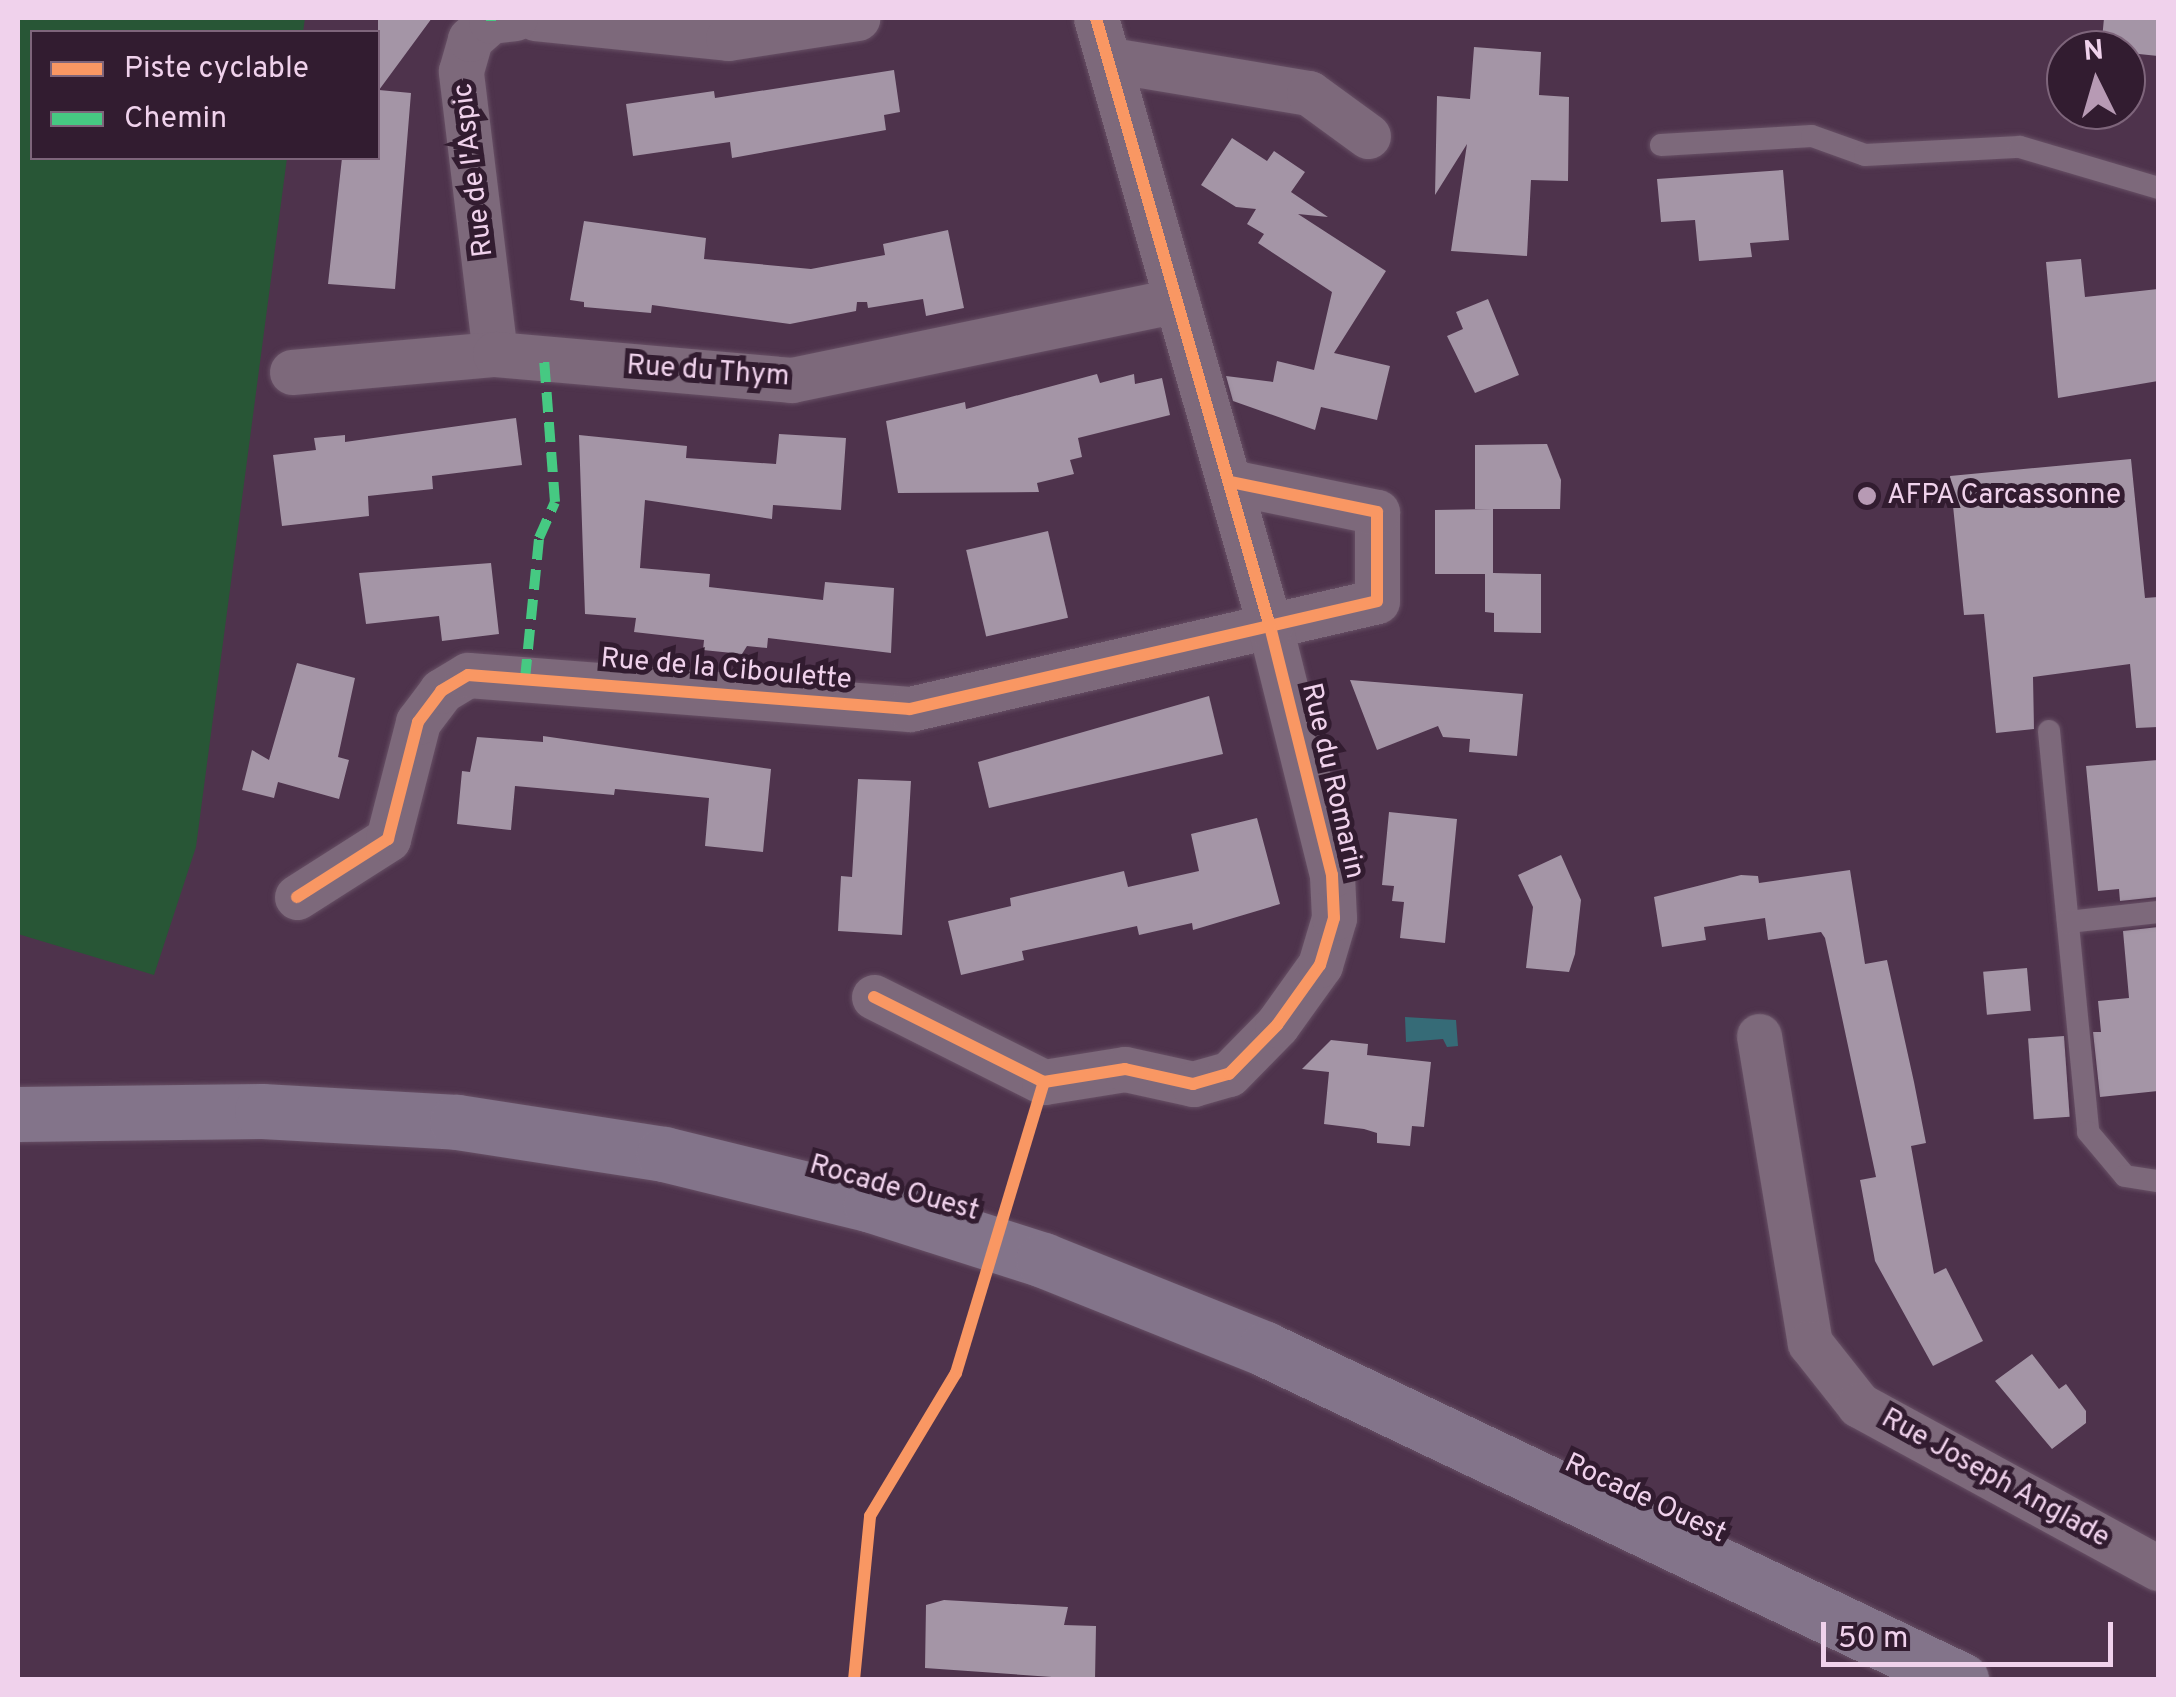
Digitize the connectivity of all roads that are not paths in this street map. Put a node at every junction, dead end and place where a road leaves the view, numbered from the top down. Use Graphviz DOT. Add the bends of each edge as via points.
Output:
graph roads {
  1 [pos="515,18"];
  2 [pos="534,18"];
  3 [pos="858,18"];
  4 [pos="1096,18"];
  5 [pos="1111,60"];
  6 [pos="1368,136"];
  7 [pos="1662,145"];
  8 [pos="2158,188"];
  9 [pos="1176,300"];
  10 [pos="496,354"];
  11 [pos="292,372"];
  12 [pos="1230,482"];
  13 [pos="1270,627"];
  14 [pos="2050,731"];
  15 [pos="297,897"];
  16 [pos="2158,912"];
  17 [pos="2068,922"];
  18 [pos="874,997"];
  19 [pos="1760,1036"];
  20 [pos="18,1114"];
  21 [pos="2158,1180"];
  22 [pos="2158,1568"];
  23 [pos="1938,1667"];
  24 [pos="1983,1680"];
  1 -- 10 [label="street, Rue de l'Aspic" via="491,20 470,39 461,71"];
  2 -- 3 [label="street" via="728,38"];
  4 -- 5 [label="street, Rue du Romarin"];
  5 -- 6 [label="street" via="1309,93"];
  5 -- 9 [label="street, Rue du Romarin"];
  7 -- 8 [label="lane" via="1812,136 1865,154 2020,147"];
  9 -- 10 [label="street, Rue du Thym" via="792,380"];
  9 -- 12 [label="street, Rue du Romarin"];
  10 -- 11 [label="street, Rue du Thym"];
  12 -- 13 [label="street, Rue du Romarin"];
  12 -- 13 [label="street" via="1377,512 1376,601"];
  13 -- 15 [label="street, Rue de la Ciboulette" via="910,710 468,675 441,691 418,722 388,839"];
  13 -- 18 [label="street, Rue du Romarin" via="1332,875 1334,918 1320,965 1277,1025 1229,1074 1193,1084 1124,1069 1044,1082"];
  14 -- 17 [label="lane"];
  16 -- 17 [label="lane"];
  17 -- 21 [label="lane" via="2088,1132 2126,1176"];
  19 -- 22 [label="street, Rue Joseph Anglade" via="1810,1343 1859,1405"];
  20 -- 23 [label="main road, Rocade Ouest" via="262,1111 457,1122 664,1154 872,1205 1043,1260 1264,1349"];
  23 -- 24 [label="main road, Rocade Ouest"];
}
